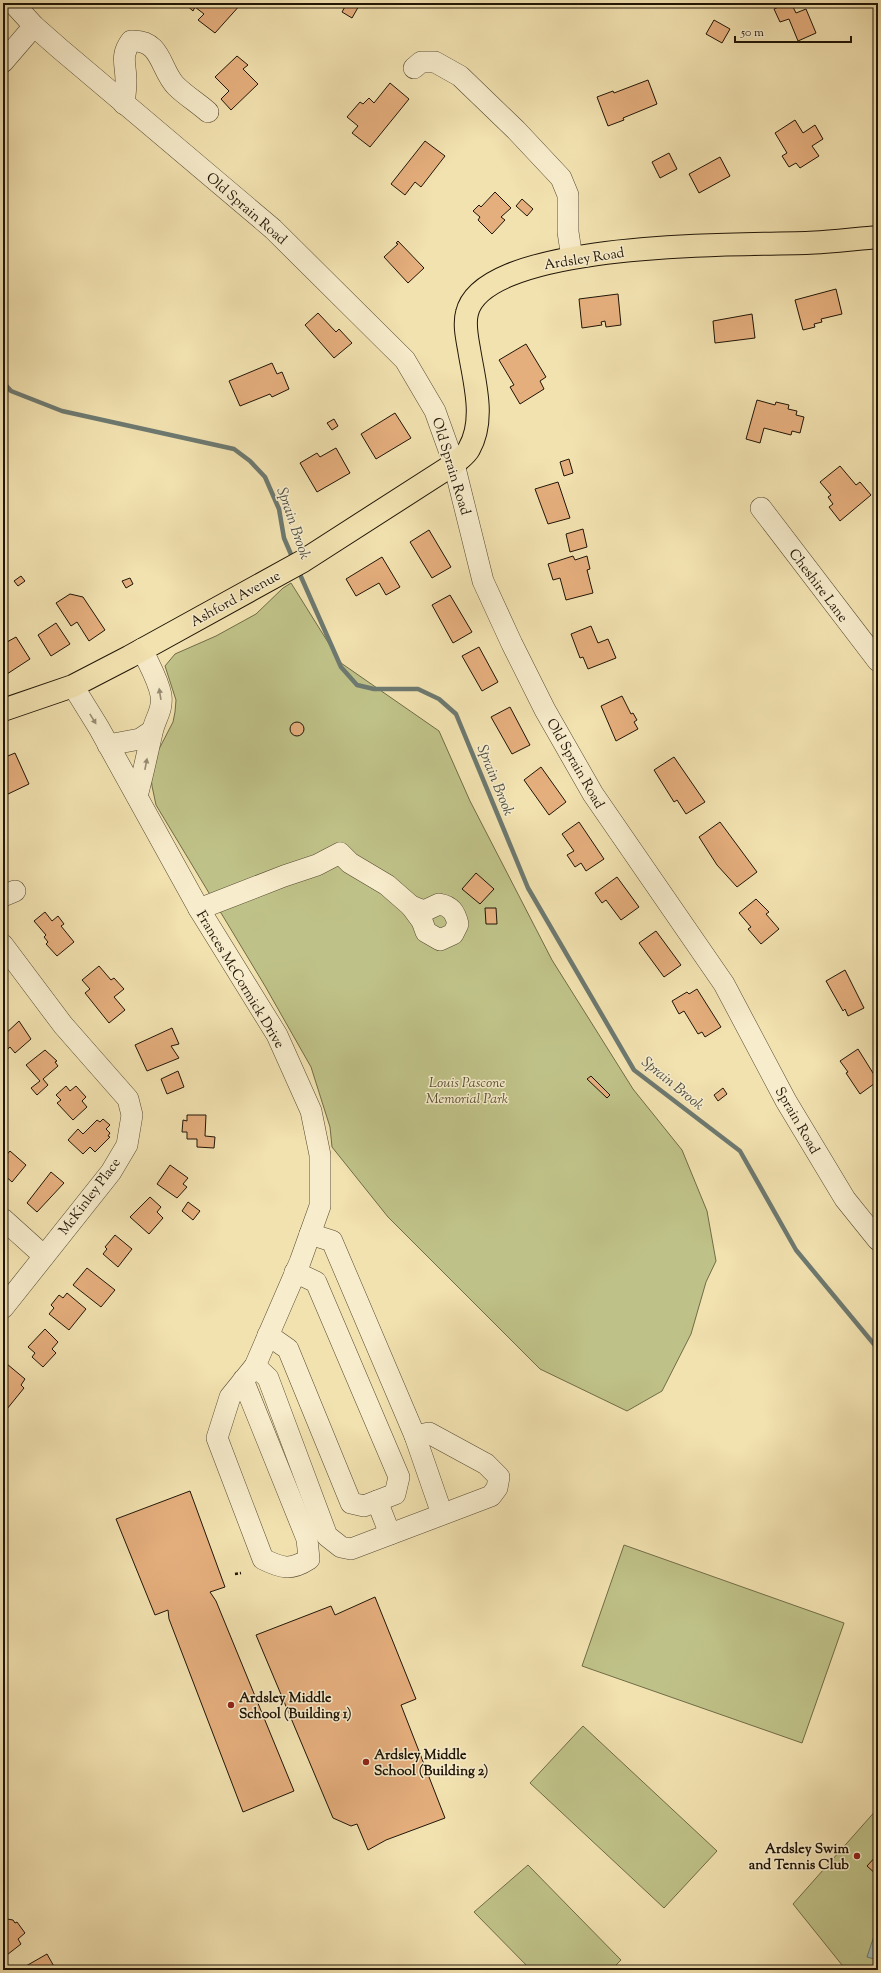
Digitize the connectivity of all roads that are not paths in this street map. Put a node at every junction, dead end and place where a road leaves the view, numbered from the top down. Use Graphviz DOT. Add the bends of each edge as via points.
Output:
graph roads {
  1 [pos="13,3"];
  2 [pos="34,26"];
  3 [pos="3,62"];
  4 [pos="414,68"];
  5 [pos="124,104"];
  6 [pos="208,112"];
  7 [pos="878,237"];
  8 [pos="572,258"];
  9 [pos="454,464"];
  10 [pos="762,508"];
  11 [pos="142,649"];
  12 [pos="878,661"];
  13 [pos="73,686"];
  14 [pos="3,710"];
  15 [pos="152,731"];
  16 [pos="108,745"];
  17 [pos="137,796"];
  18 [pos="411,906"];
  19 [pos="199,909"];
  20 [pos="3,945"];
  21 [pos="728,992"];
  22 [pos="3,1219"];
  23 [pos="310,1234"];
  24 [pos="878,1240"];
  25 [pos="44,1256"];
  26 [pos="295,1272"];
  27 [pos="3,1308"];
  28 [pos="268,1335"];
  29 [pos="249,1373"];
  30 [pos="415,1436"];
  31 [pos="377,1501"];
  32 [pos="442,1514"];
  33 [pos="390,1534"];
  1 -- 2 [label="street, Old Sprain Road"];
  2 -- 3 [label="street"];
  2 -- 5 [label="street, Old Sprain Road"];
  4 -- 8 [label="street" via="421,62 435,62 460,76 561,178 568,195 568,232"];
  5 -- 6 [label="street" via="126,48 131,41 140,40 156,52 175,86"];
  5 -- 9 [label="street, Old Sprain Road" via="273,229 406,360 435,411"];
  7 -- 8 [label="main road, Ardsley Road" via="808,243 615,252"];
  8 -- 9 [label="main road, Ardsley Road" via="543,263 507,276 491,284 475,297 467,313 466,336 477,398 477,428 469,450"];
  9 -- 11 [label="main road, Ashford Avenue" via="303,561"];
  9 -- 21 [label="street, Old Sprain Road" via="484,581 512,644 546,710 593,794"];
  10 -- 12 [label="street, Cheshire Lane"];
  11 -- 13 [label="main road, Ashford Avenue"];
  15 -- 11 [label="street, one-way" via="161,710 161,694"];
  13 -- 14 [label="main road, Ashford Avenue"];
  13 -- 16 [label="street, Frances McCormick Drive, one-way"];
  15 -- 16 [label="street" via="140,739"];
  17 -- 15 [label="street, one-way"];
  16 -- 17 [label="street, Frances McCormick Drive"];
  17 -- 19 [label="street, Frances McCormick Drive"];
  18 -- 19 [label="street" via="387,885 350,863 340,854"];
  19 -- 23 [label="street, Frances McCormick Drive" via="277,1035 311,1111 320,1155 320,1206"];
  20 -- 25 [label="street, McKinley Place" via="63,1025 128,1099 132,1115 127,1145 111,1172"];
  21 -- 24 [label="street, Sprain Road" via="790,1108 845,1199"];
  22 -- 25 [label="street"];
  23 -- 26 [label="street, Frances McCormick Drive"];
  23 -- 30 [label="street" via="332,1241"];
  25 -- 27 [label="street, McKinley Place"];
  26 -- 28 [label="street, Frances McCormick Drive"];
  26 -- 31 [label="street" via="316,1282 399,1477 395,1494"];
  28 -- 29 [label="street, Frances McCormick Drive"];
  28 -- 31 [label="street" via="288,1349 351,1503 364,1506"];
  29 -- 29 [label="street, Frances McCormick Drive" via="230,1397 217,1438 263,1558 280,1567 299,1566 309,1559 307,1539"];
  29 -- 33 [label="street" via="268,1378 328,1536 341,1547 352,1549"];
  30 -- 32 [label="street"];
  30 -- 32 [label="street" via="429,1433 486,1464 499,1477 497,1488 491,1496"];
  31 -- 33 [label="street"];
  32 -- 33 [label="street"];
}
